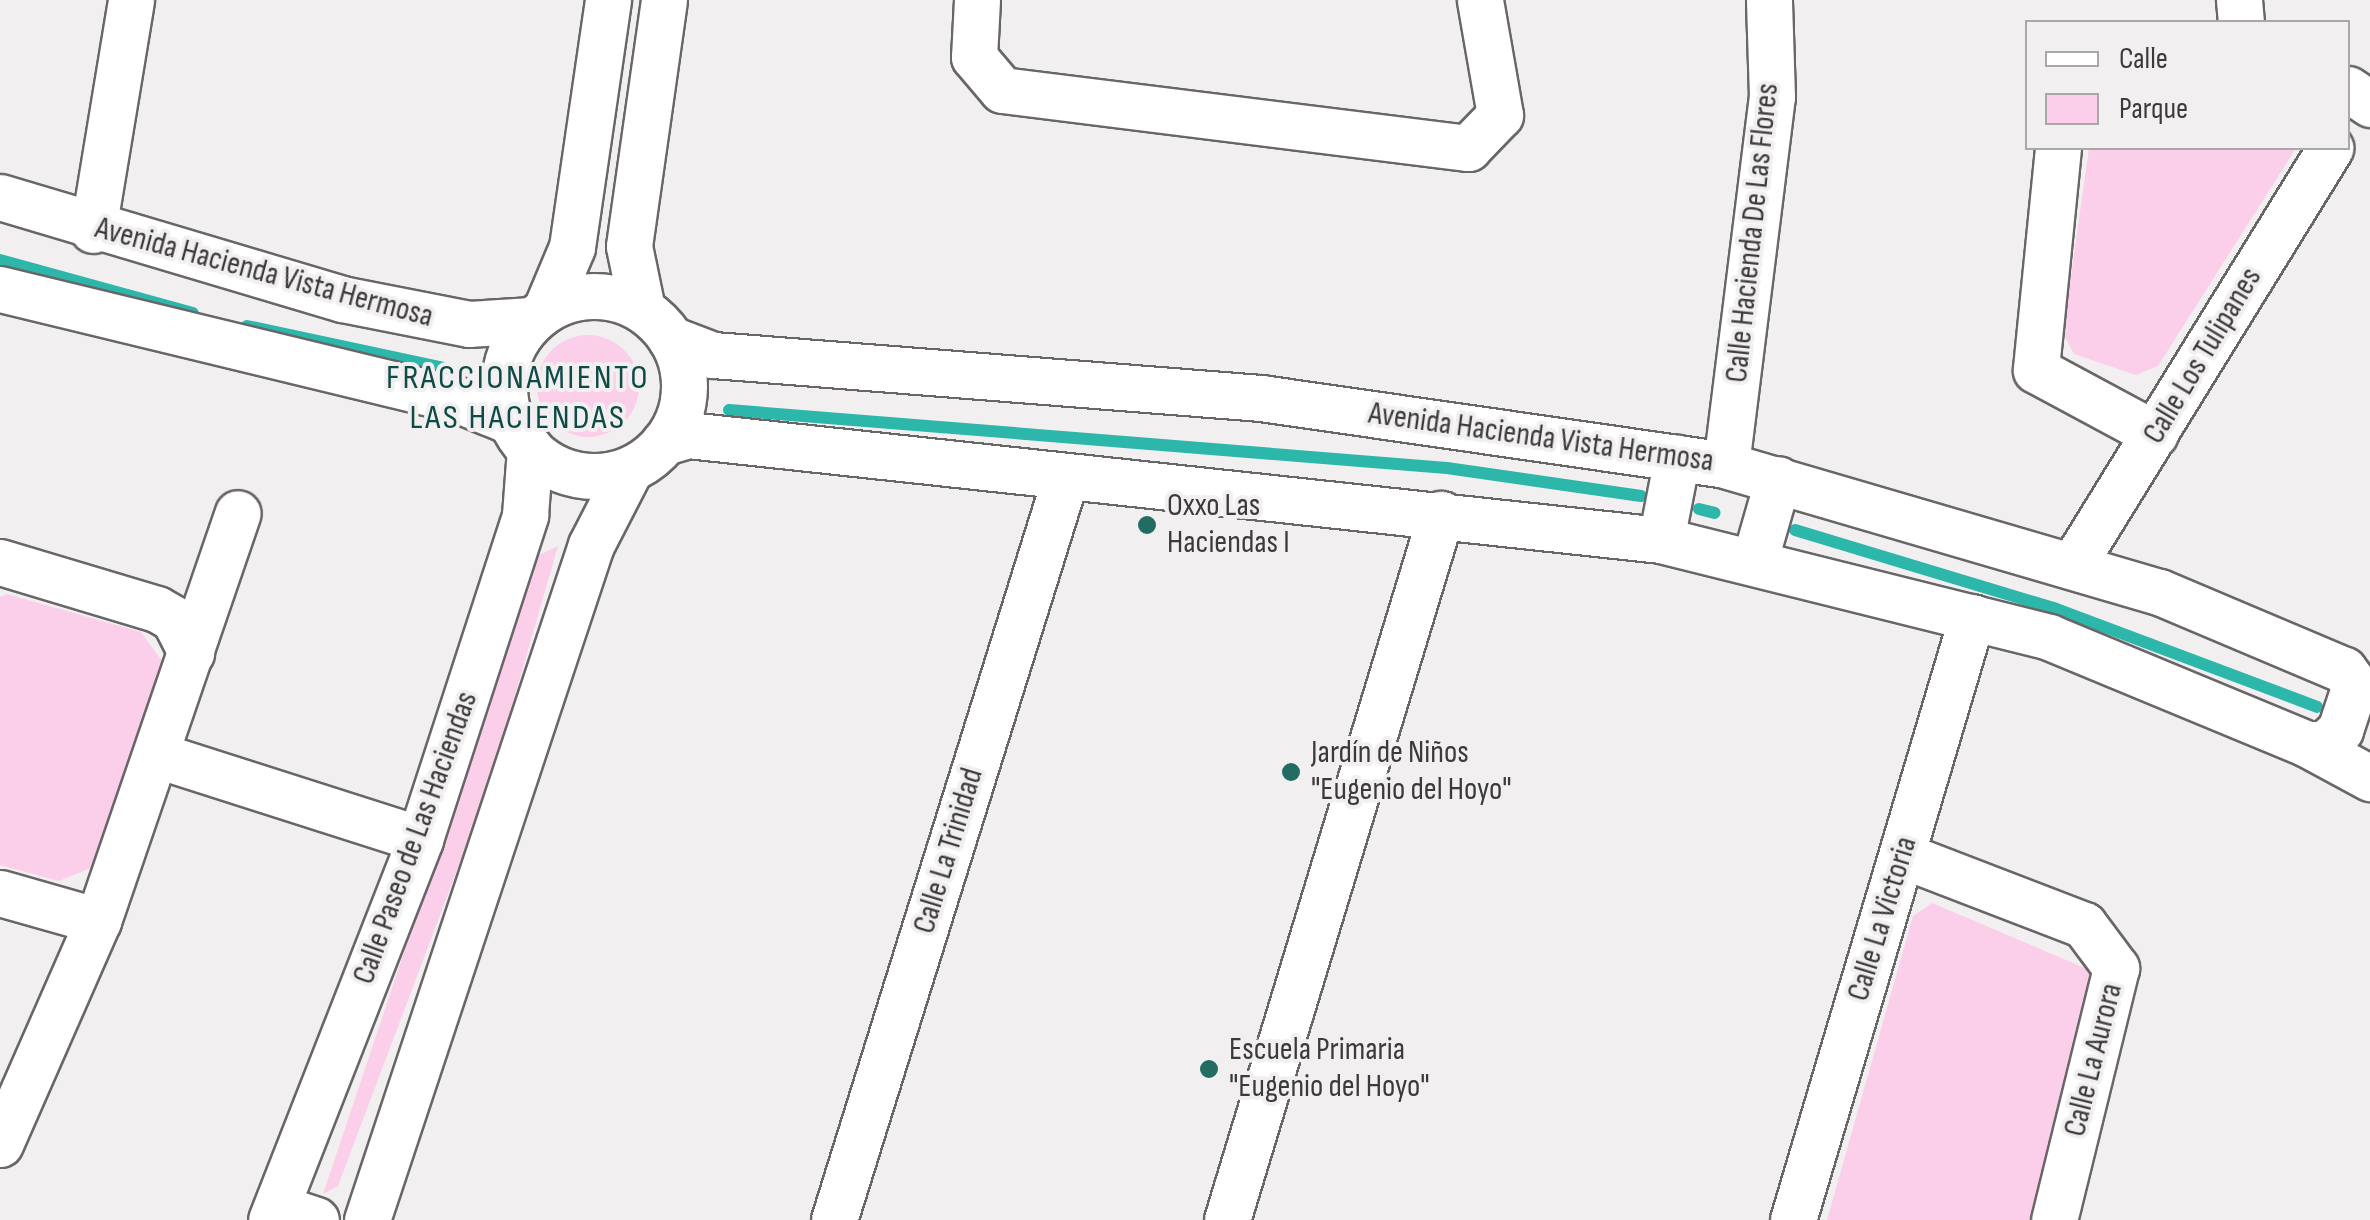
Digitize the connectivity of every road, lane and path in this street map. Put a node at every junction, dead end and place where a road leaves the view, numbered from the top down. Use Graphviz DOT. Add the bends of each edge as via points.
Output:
graph roads {
  1 [pos="608,0"];
  2 [pos="664,0"];
  3 [pos="977,0"];
  4 [pos="1480,0"];
  5 [pos="1769,0"];
  6 [pos="130,8"];
  7 [pos="2058,150"];
  8 [pos="2329,150"];
  9 [pos="0,197"];
  10 [pos="92,230"];
  11 [pos="0,289"];
  12 [pos="539,314"];
  13 [pos="657,324"];
  14 [pos="520,434"];
  15 [pos="2155,434"];
  16 [pos="647,455"];
  17 [pos="1677,458"];
  18 [pos="1726,465"];
  19 [pos="1778,479"];
  20 [pos="1064,482"];
  21 [pos="238,513"];
  22 [pos="1441,514"];
  23 [pos="1661,540"];
  24 [pos="1755,559"];
  25 [pos="0,562"];
  26 [pos="2074,563"];
  27 [pos="1972,618"];
  28 [pos="191,653"];
  29 [pos="2342,706"];
  30 [pos="160,756"];
  31 [pos="2370,778"];
  32 [pos="420,839"];
  33 [pos="1902,854"];
  34 [pos="0,893"];
  35 [pos="98,920"];
  36 [pos="0,1144"];
  37 [pos="288,1216"];
  38 [pos="367,1220"];
  39 [pos="834,1220"];
  40 [pos="1227,1220"];
  41 [pos="1793,1220"];
  42 [pos="2054,1220"];
  1 -- 12 [label="street" via="572,246"];
  2 -- 13 [label="street" via="629,246"];
  3 -- 4 [label="street" via="974,57 1002,90 1468,148 1500,115"];
  5 -- 18 [label="street, Calle Hacienda De Las Flores" via="1772,97"];
  6 -- 10 [label="street"];
  7 -- 15 [label="street" via="2036,370"];
  8 -- 15 [label="street, Calle Los Tulipanes"];
  9 -- 10 [label="street, Avenida Hacienda Vista Hermosa"];
  10 -- 12 [label="street, Avenida Hacienda Vista Hermosa" via="440,319"];
  11 -- 14 [label="street" via="456,399"];
  12 -- 13 [label="street" via="602,296"];
  12 -- 14 [label="street" via="503,381"];
  13 -- 16 [label="street" via="684,398"];
  13 -- 17 [label="street, Avenida Hacienda Vista Hermosa" via="713,355 1261,398"];
  14 -- 16 [label="street" via="570,473"];
  14 -- 32 [label="street, Calle Paseo de Las Haciendas" via="525,515"];
  15 -- 26 [label="street, Calle Los Tulipanes"];
  16 -- 20 [label="street" via="688,435"];
  16 -- 38 [label="street" via="591,546"];
  17 -- 18 [label="street, Avenida Hacienda Vista Hermosa"];
  17 -- 23 [label="street"];
  18 -- 19 [label="street, Avenida Hacienda Vista Hermosa"];
  19 -- 24 [label="street"];
  19 -- 26 [label="street, Avenida Hacienda Vista Hermosa"];
  20 -- 22 [label="street"];
  20 -- 39 [label="street, Calle La Trinidad"];
  21 -- 28 [label="street"];
  22 -- 23 [label="street"];
  22 -- 40 [label="street"];
  23 -- 24 [label="street"];
  24 -- 27 [label="street"];
  25 -- 28 [label="street" via="158,610 174,619"];
  26 -- 29 [label="street, Avenida Hacienda Vista Hermosa"];
  27 -- 29 [label="street" via="2129,665"];
  27 -- 33 [label="street, Calle La Victoria"];
  28 -- 30 [label="street"];
  29 -- 31 [label="street"];
  30 -- 32 [label="street"];
  30 -- 35 [label="street"];
  32 -- 37 [label="street, Calle Paseo de Las Haciendas"];
  33 -- 41 [label="street, Calle La Victoria"];
  33 -- 42 [label="street, Calle La Aurora" via="2084,925 2116,968"];
  34 -- 35 [label="street"];
  35 -- 36 [label="street"];
}
